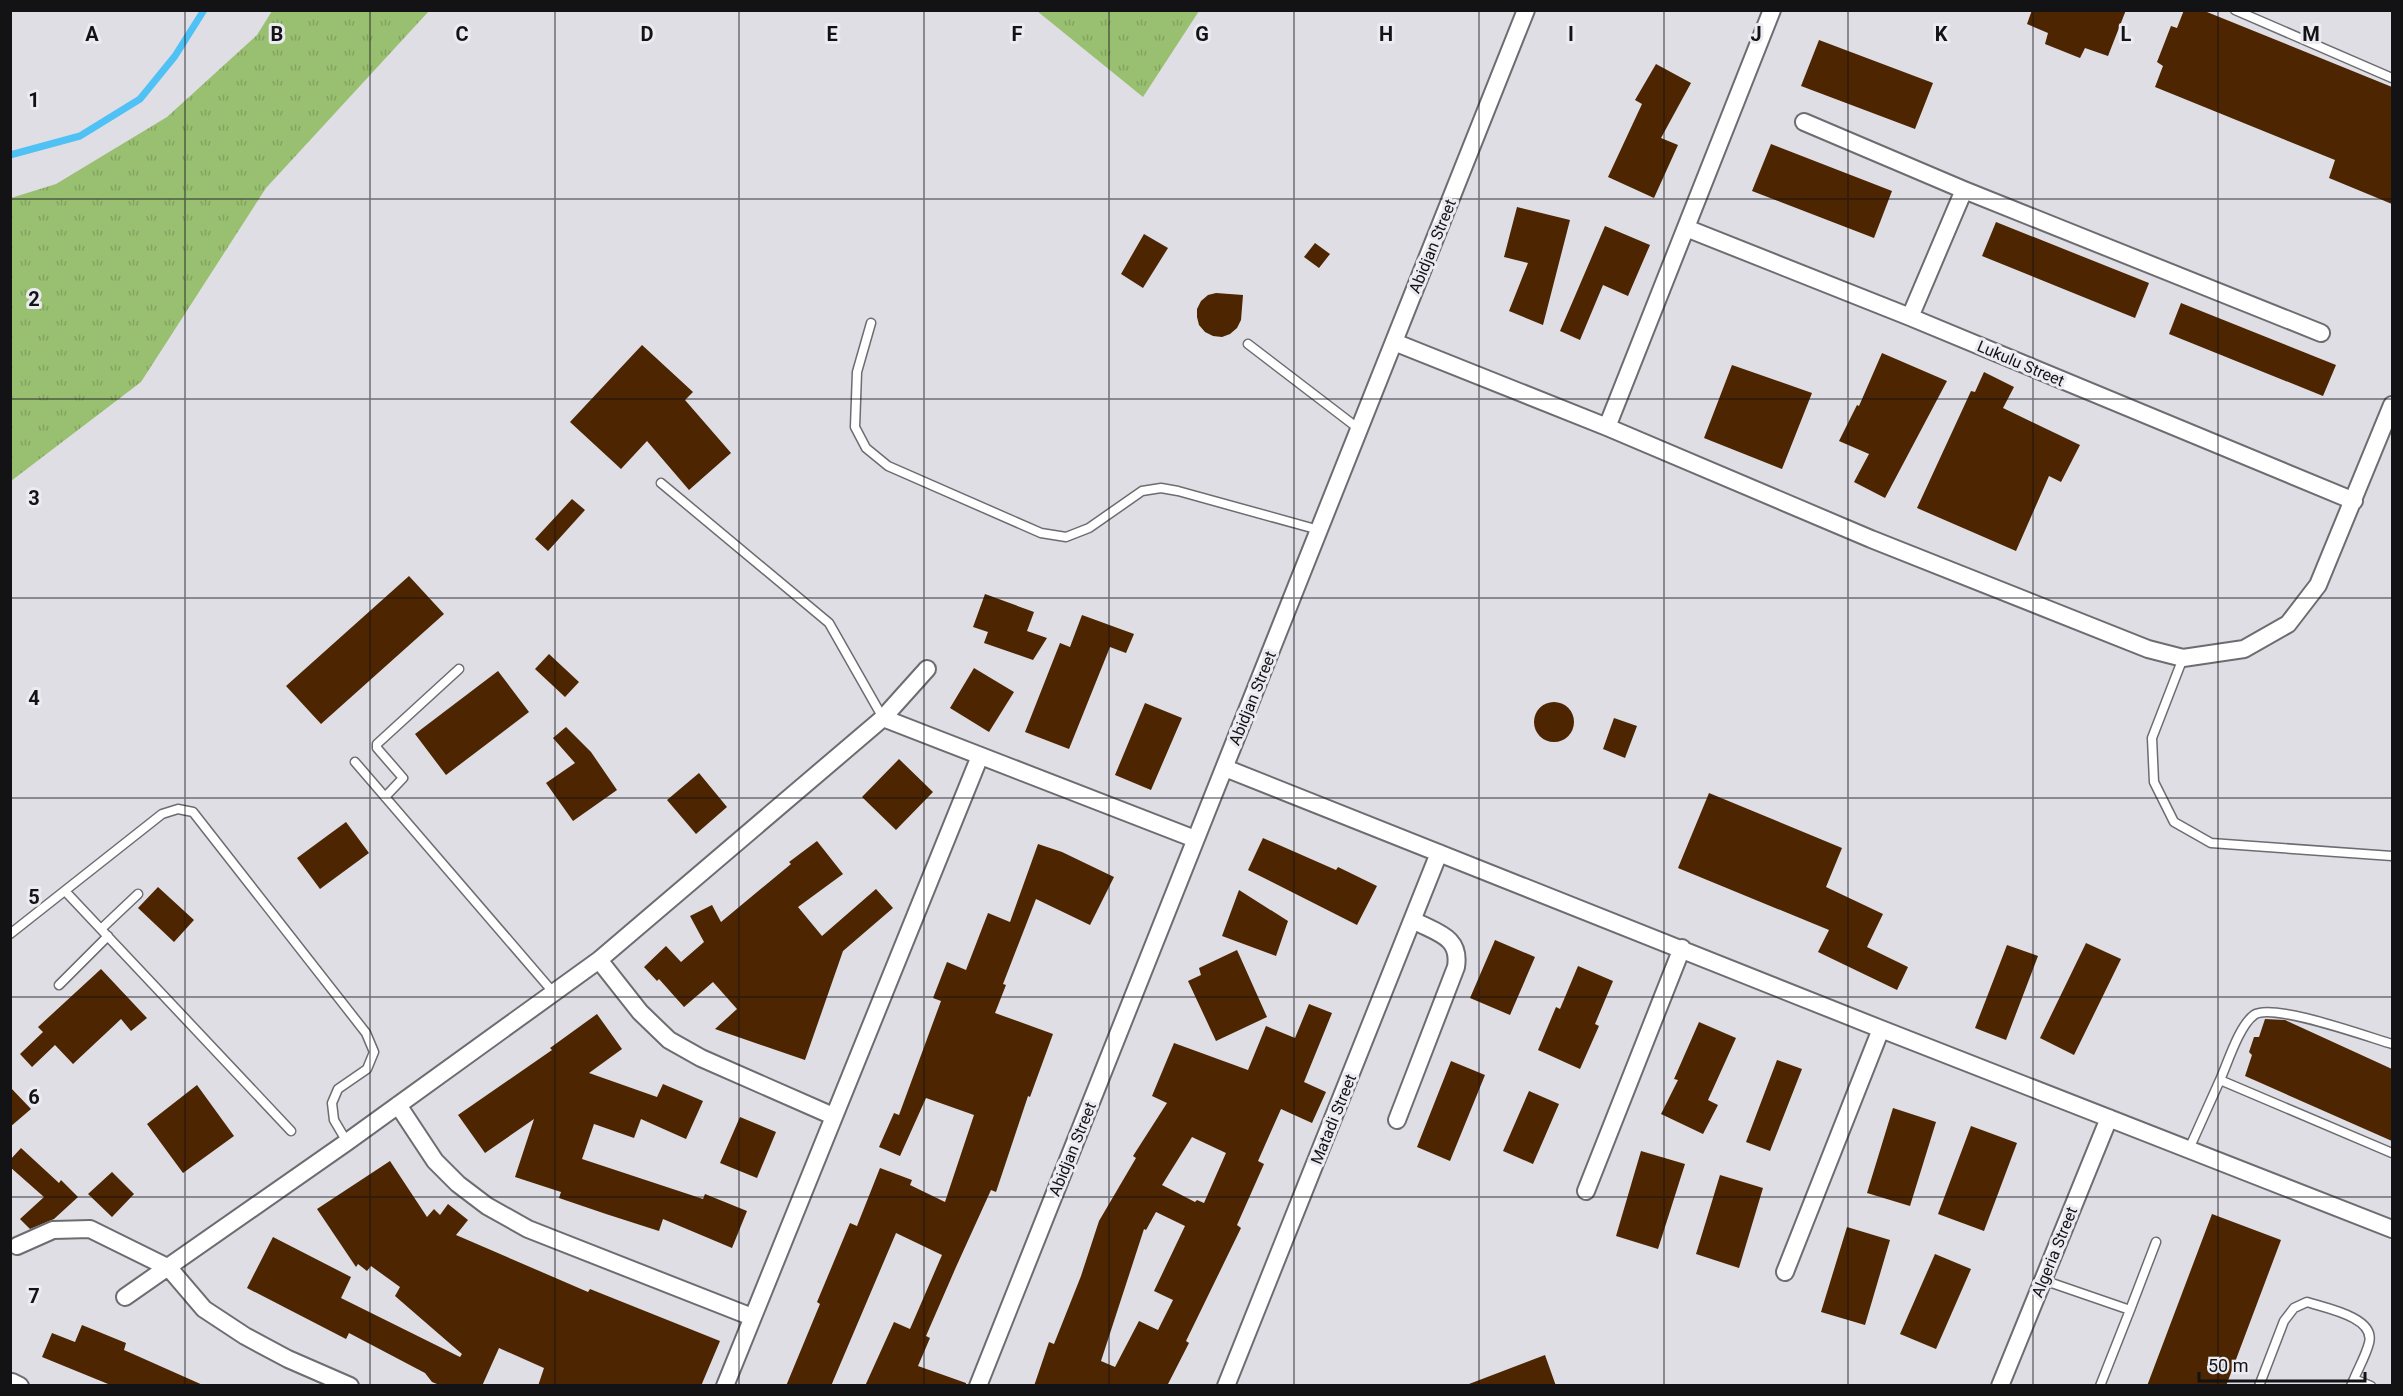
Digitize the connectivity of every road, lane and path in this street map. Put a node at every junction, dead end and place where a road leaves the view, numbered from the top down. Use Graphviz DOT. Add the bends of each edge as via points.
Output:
graph roads {
  1 [pos="1526,10"];
  2 [pos="1772,10"];
  3 [pos="2235,10"];
  4 [pos="2392,78"];
  5 [pos="1804,122"];
  6 [pos="1964,190"];
  7 [pos="1686,228"];
  8 [pos="1910,317"];
  9 [pos="871,324"];
  10 [pos="2321,333"];
  11 [pos="1394,342"];
  12 [pos="1248,344"];
  13 [pos="2392,405"];
  14 [pos="1607,427"];
  15 [pos="1359,429"];
  16 [pos="661,483"];
  17 [pos="2354,501"];
  18 [pos="1319,530"];
  19 [pos="2183,658"];
  20 [pos="459,669"];
  21 [pos="927,669"];
  22 [pos="883,718"];
  23 [pos="980,756"];
  24 [pos="355,762"];
  25 [pos="1225,768"];
  26 [pos="385,797"];
  27 [pos="1195,839"];
  28 [pos="1439,853"];
  29 [pos="2392,856"];
  30 [pos="65,891"];
  31 [pos="138,894"];
  32 [pos="1413,920"];
  33 [pos="101,929"];
  34 [pos="10,934"];
  35 [pos="108,936"];
  36 [pos="1682,948"];
  37 [pos="598,960"];
  38 [pos="59,985"];
  39 [pos="554,992"];
  40 [pos="1881,1029"];
  41 [pos="2392,1044"];
  42 [pos="2220,1080"];
  43 [pos="398,1105"];
  44 [pos="833,1116"];
  45 [pos="2109,1118"];
  46 [pos="1396,1120"];
  47 [pos="291,1131"];
  48 [pos="347,1142"];
  49 [pos="2189,1149"];
  50 [pos="2392,1153"];
  51 [pos="1586,1191"];
  52 [pos="2392,1229"];
  53 [pos="2156,1242"];
  54 [pos="17,1246"];
  55 [pos="168,1268"];
  56 [pos="1785,1272"];
  57 [pos="2043,1280"];
  58 [pos="125,1298"];
  59 [pos="2130,1311"];
  60 [pos="752,1317"];
  61 [pos="2353,1382"];
  62 [pos="350,1386"];
  63 [pos="725,1386"];
  64 [pos="978,1386"];
  65 [pos="1226,1386"];
  66 [pos="2000,1386"];
  67 [pos="2100,1386"];
  68 [pos="2259,1386"];
  69 [pos="2371,1386"];
  1 -- 11 [label="street, Abidjan Street"];
  2 -- 7 [label="street"];
  3 -- 4 [label="lane"];
  5 -- 6 [label="street"];
  6 -- 8 [label="street"];
  6 -- 10 [label="street"];
  7 -- 8 [label="street, Lukulu Street"];
  7 -- 14 [label="street"];
  8 -- 17 [label="street, Lukulu Street"];
  9 -- 18 [label="lane" via="858,372 855,426 866,448 888,466 1041,533 1066,537 1089,528 1142,491 1161,488"];
  11 -- 14 [label="street"];
  11 -- 15 [label="street, Abidjan Street"];
  12 -- 15 [label="lane"];
  13 -- 17 [label="street"];
  14 -- 19 [label="street" via="1893,548 2148,649"];
  15 -- 18 [label="street, Abidjan Street"];
  16 -- 22 [label="lane" via="829,623"];
  17 -- 19 [label="street" via="2318,585 2288,624 2244,649"];
  18 -- 25 [label="street, Abidjan Street"];
  19 -- 29 [label="lane" via="2152,738 2154,782 2174,822 2211,843"];
  20 -- 26 [label="lane" via="378,744 377,748 404,778"];
  21 -- 22 [label="street"];
  22 -- 23 [label="street"];
  22 -- 37 [label="street"];
  23 -- 27 [label="street"];
  23 -- 44 [label="street"];
  24 -- 26 [label="lane"];
  25 -- 27 [label="street, Abidjan Street"];
  25 -- 28 [label="street"];
  26 -- 39 [label="lane"];
  27 -- 64 [label="street, Abidjan Street"];
  28 -- 32 [label="street, Matadi Street"];
  28 -- 36 [label="street"];
  30 -- 33 [label="lane"];
  30 -- 34 [label="lane"];
  30 -- 48 [label="lane" via="162,814 178,809 193,812 366,1033 374,1052 367,1069 338,1089 332,1104 334,1120"];
  31 -- 33 [label="lane"];
  32 -- 46 [label="street" via="1450,940 1458,954"];
  32 -- 65 [label="street, Matadi Street"];
  33 -- 35 [label="lane"];
  35 -- 38 [label="lane"];
  35 -- 47 [label="lane"];
  36 -- 40 [label="street"];
  36 -- 51 [label="street"];
  37 -- 39 [label="street"];
  37 -- 44 [label="street" via="640,1012 669,1040"];
  39 -- 43 [label="street"];
  40 -- 45 [label="street"];
  40 -- 56 [label="street"];
  41 -- 42 [label="lane" via="2295,1015 2261,1011 2243,1028"];
  42 -- 49 [label="lane"];
  42 -- 50 [label="lane"];
  43 -- 48 [label="street"];
  43 -- 60 [label="street" via="435,1161 487,1206 528,1228"];
  44 -- 60 [label="street"];
  45 -- 49 [label="street"];
  45 -- 57 [label="street, Algeria Street"];
  48 -- 55 [label="street"];
  49 -- 52 [label="street"];
  53 -- 59 [label="lane"];
  54 -- 55 [label="street" via="53,1230 90,1229"];
  55 -- 58 [label="street"];
  55 -- 62 [label="street" via="204,1309 245,1336"];
  57 -- 59 [label="lane"];
  57 -- 66 [label="street, Algeria Street"];
  59 -- 67 [label="lane"];
  60 -- 63 [label="street"];
  61 -- 68 [label="lane" via="2370,1341 2368,1329 2359,1320 2307,1302 2294,1308 2284,1321"];
  61 -- 69 [label="lane"];
}
